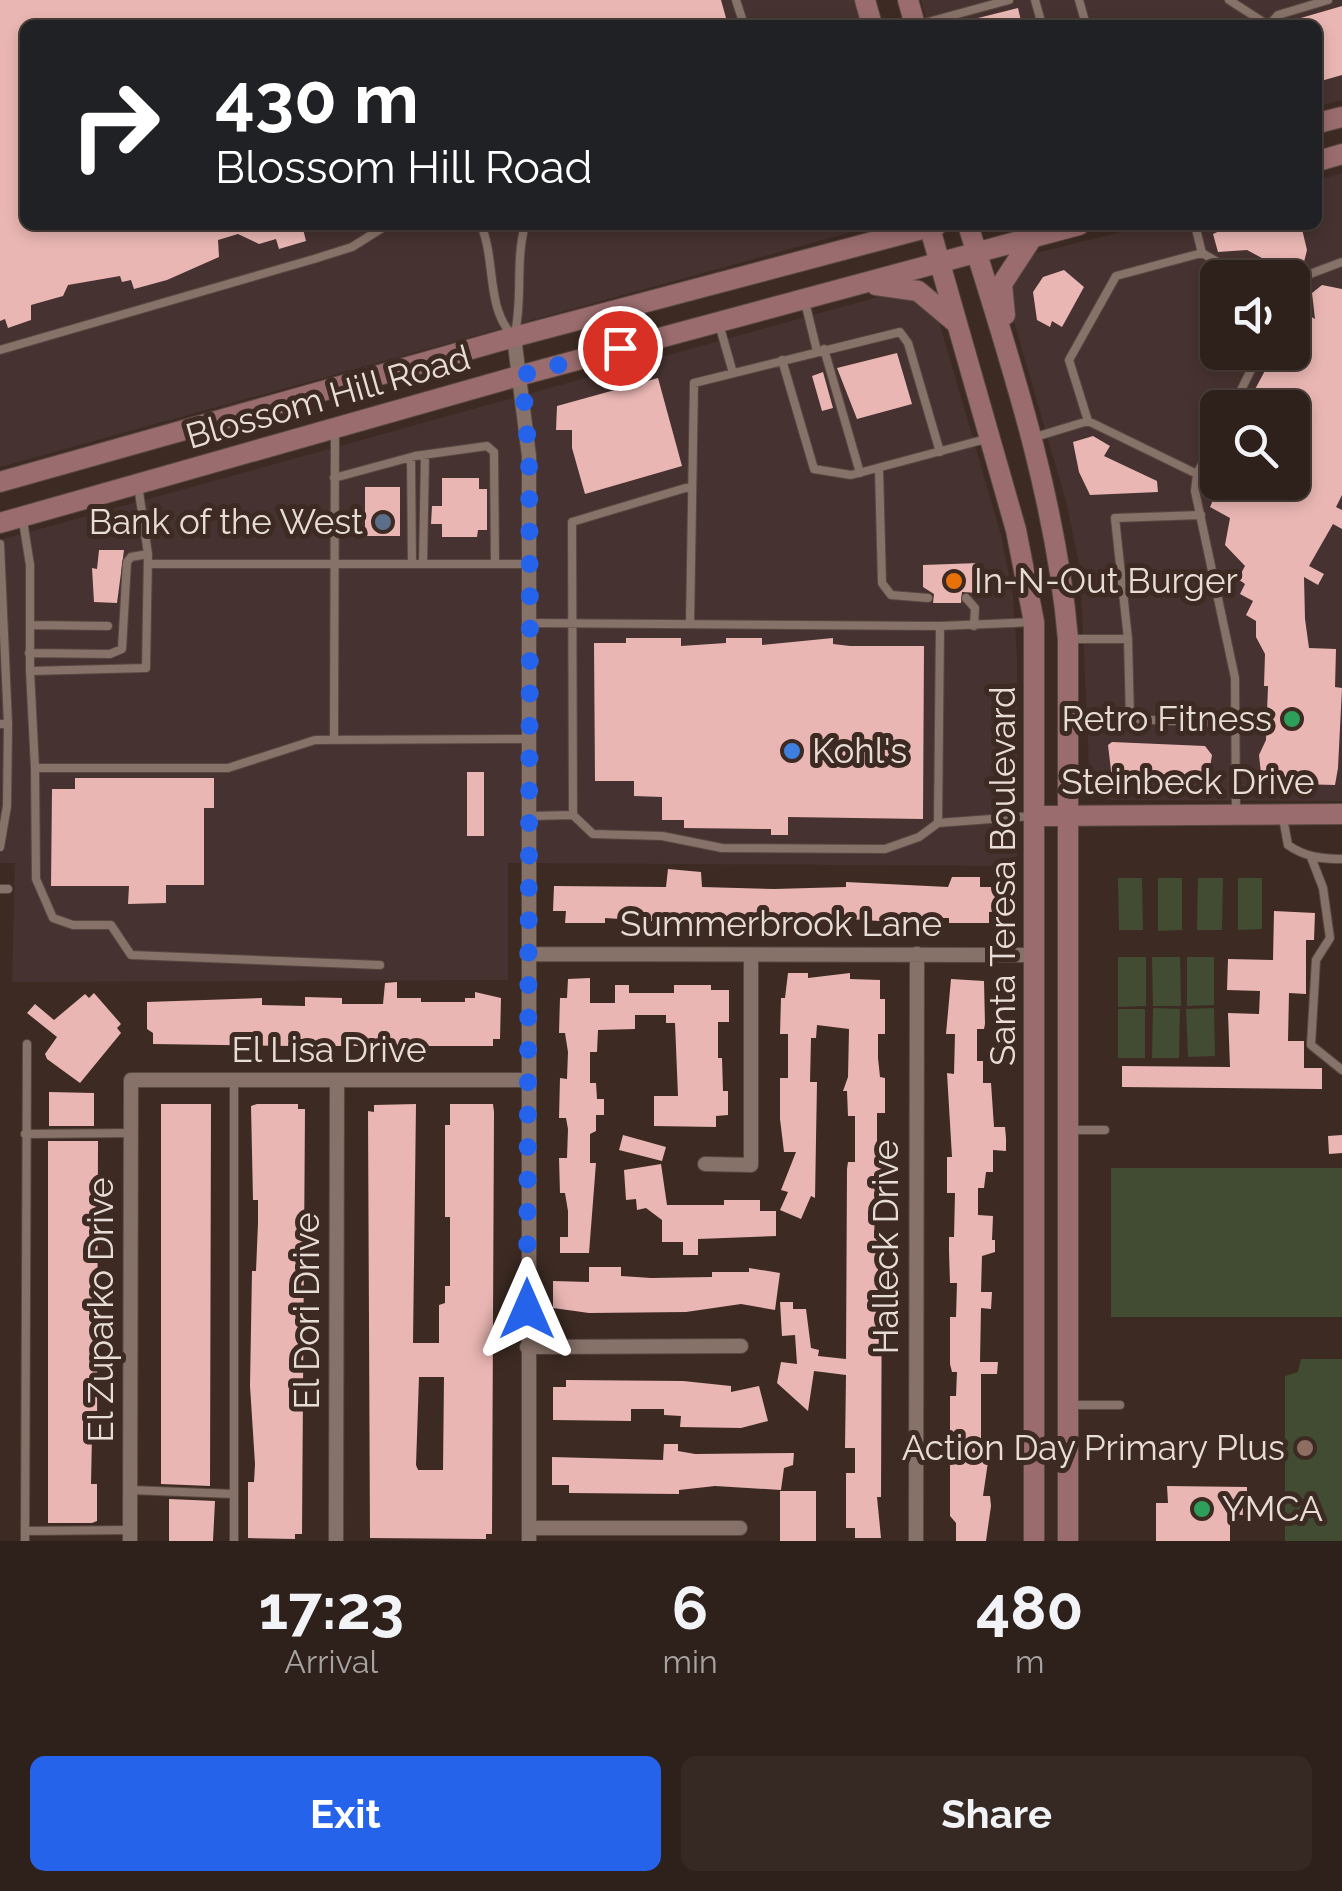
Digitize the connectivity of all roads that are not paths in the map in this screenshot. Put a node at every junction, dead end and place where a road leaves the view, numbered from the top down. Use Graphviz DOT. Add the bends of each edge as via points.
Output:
graph roads {
  1 [pos="962,0"];
  2 [pos="1009,0"];
  3 [pos="1228,0"];
  4 [pos="1328,0"];
  5 [pos="965,12"];
  6 [pos="935,20"];
  7 [pos="1260,20"];
  8 [pos="1273,20"];
  9 [pos="379,230"];
  10 [pos="483,230"];
  11 [pos="524,230"];
  12 [pos="879,230"];
  13 [pos="918,230"];
  14 [pos="933,230"];
  15 [pos="969,230"];
  16 [pos="1061,230"];
  17 [pos="1196,230"];
  18 [pos="1032,238"];
  19 [pos="856,247"];
  20 [pos="976,252"];
  21 [pos="1202,253"];
  22 [pos="1214,260"];
  23 [pos="1342,262"];
  24 [pos="940,263"];
  25 [pos="1310,274"];
  26 [pos="864,284"];
  27 [pos="804,300"];
  28 [pos="719,322"];
  29 [pos="958,325"];
  30 [pos="514,337"];
  31 [pos="0,350"];
  32 [pos="821,350"];
  33 [pos="782,360"];
  34 [pos="1011,372"];
  35 [pos="733,373"];
  36 [pos="522,375"];
  37 [pos="1088,421"];
  38 [pos="336,428"];
  39 [pos="990,437"];
  40 [pos="1030,438"];
  41 [pos="940,452"];
  42 [pos="425,455"];
  43 [pos="411,458"];
  44 [pos="1200,468"];
  45 [pos="879,469"];
  46 [pos="860,473"];
  47 [pos="1197,474"];
  48 [pos="334,478"];
  49 [pos="0,482"];
  50 [pos="138,485"];
  51 [pos="692,486"];
  52 [pos="1201,515"];
  53 [pos="22,517"];
  54 [pos="0,523"];
  55 [pos="0,544"];
  56 [pos="148,559"];
  57 [pos="334,564"];
  58 [pos="412,564"];
  59 [pos="423,564"];
  60 [pos="494,564"];
  61 [pos="529,564"];
  62 [pos="2,572"];
  63 [pos="928,598"];
  64 [pos="966,598"];
  65 [pos="1034,622"];
  66 [pos="530,623"];
  67 [pos="573,623"];
  68 [pos="690,624"];
  69 [pos="30,625"];
  70 [pos="108,626"];
  71 [pos="940,626"];
  72 [pos="974,626"];
  73 [pos="1068,639"];
  74 [pos="1128,639"];
  75 [pos="30,654"];
  76 [pos="30,670"];
  77 [pos="4,724"];
  78 [pos="1238,724"];
  79 [pos="334,740"];
  80 [pos="528,740"];
  81 [pos="35,768"];
  82 [pos="1069,814"];
  83 [pos="1236,814"];
  84 [pos="1283,814"];
  85 [pos="1342,814"];
  86 [pos="572,815"];
  87 [pos="526,816"];
  88 [pos="1035,816"];
  89 [pos="938,823"];
  90 [pos="0,847"];
  91 [pos="1312,857"];
  92 [pos="1342,858"];
  93 [pos="527,954"];
  94 [pos="750,954"];
  95 [pos="917,954"];
  96 [pos="1036,954"];
  97 [pos="380,965"];
  98 [pos="26,1044"];
  99 [pos="1342,1070"];
  100 [pos="131,1080"];
  101 [pos="234,1080"];
  102 [pos="528,1080"];
  103 [pos="337,1081"];
  104 [pos="1068,1130"];
  105 [pos="1106,1130"];
  106 [pos="131,1133"];
  107 [pos="25,1134"];
  108 [pos="705,1164"];
  109 [pos="741,1346"];
  110 [pos="527,1347"];
  111 [pos="1068,1405"];
  112 [pos="1120,1405"];
  113 [pos="130,1490"];
  114 [pos="234,1494"];
  115 [pos="740,1528"];
  116 [pos="528,1535"];
  117 [pos="26,1536"];
  118 [pos="130,1536"];
  119 [pos="234,1541"];
  120 [pos="336,1541"];
  121 [pos="916,1541"];
  122 [pos="1034,1541"];
  123 [pos="1068,1541"];
  1 -- 5 [label="lane"];
  2 -- 5 [label="lane"];
  3 -- 7 [label="lane"];
  4 -- 8 [label="lane"];
  5 -- 6 [label="lane"];
  9 -- 31 [label="lane" via="314,259"];
  10 -- 30 [label="lane" via="498,320"];
  11 -- 30 [label="lane"];
  12 -- 19 [label="main road"];
  13 -- 19 [label="main road, Blossom Hill Road"];
  14 -- 24 [label="main road, Santa Teresa Boulevard"];
  15 -- 20 [label="main road, Santa Teresa Boulevard"];
  16 -- 18 [label="main road, Blossom Hill Road"];
  17 -- 21 [label="lane"];
  18 -- 20 [label="main road, Blossom Hill Road"];
  18 -- 34 [label="main road" via="1002,284"];
  19 -- 30 [label="main road, Blossom Hill Road"];
  20 -- 24 [label="main road, Blossom Hill Road"];
  20 -- 34 [label="main road, Santa Teresa Boulevard"];
  21 -- 22 [label="lane"];
  21 -- 37 [label="lane" via="1116,276 1069,360"];
  23 -- 25 [label="lane"];
  24 -- 26 [label="main road, Blossom Hill Road"];
  24 -- 29 [label="main road, Santa Teresa Boulevard"];
  26 -- 27 [label="main road, Blossom Hill Road"];
  26 -- 29 [label="main road" via="918,291"];
  27 -- 28 [label="main road, Blossom Hill Road"];
  27 -- 32 [label="lane"];
  28 -- 35 [label="lane"];
  28 -- 36 [label="main road, Blossom Hill Road"];
  29 -- 39 [label="main road, Santa Teresa Boulevard"];
  30 -- 36 [label="street"];
  30 -- 49 [label="main road, Blossom Hill Road"];
  32 -- 33 [label="lane"];
  32 -- 41 [label="lane" via="900,332"];
  32 -- 46 [label="lane"];
  33 -- 35 [label="lane"];
  33 -- 46 [label="lane" via="814,469"];
  34 -- 40 [label="main road, Santa Teresa Boulevard"];
  35 -- 51 [label="lane" via="694,383"];
  36 -- 38 [label="main road, Blossom Hill Road"];
  36 -- 61 [label="street"];
  37 -- 40 [label="lane"];
  37 -- 47 [label="lane"];
  38 -- 48 [label="lane"];
  38 -- 50 [label="main road, Blossom Hill Road"];
  39 -- 41 [label="lane"];
  39 -- 65 [label="main road, Santa Teresa Boulevard"];
  40 -- 73 [label="main road, Santa Teresa Boulevard" via="1061,574"];
  41 -- 45 [label="lane"];
  42 -- 43 [label="lane"];
  42 -- 59 [label="lane"];
  42 -- 60 [label="lane" via="487,446 494,452"];
  43 -- 48 [label="lane"];
  43 -- 58 [label="lane"];
  44 -- 47 [label="lane"];
  45 -- 46 [label="lane"];
  45 -- 63 [label="lane" via="882,583 891,595"];
  47 -- 52 [label="lane"];
  48 -- 57 [label="lane"];
  50 -- 53 [label="main road, Blossom Hill Road"];
  50 -- 56 [label="lane"];
  51 -- 67 [label="lane" via="572,522"];
  51 -- 68 [label="lane"];
  52 -- 74 [label="lane" via="1114,518"];
  52 -- 78 [label="lane" via="1228,638"];
  53 -- 54 [label="main road, Blossom Hill Road"];
  53 -- 69 [label="lane"];
  55 -- 62 [label="lane"];
  56 -- 57 [label="lane"];
  56 -- 75 [label="lane" via="127,562 122,649"];
  56 -- 76 [label="lane" via="146,668"];
  57 -- 58 [label="lane"];
  57 -- 79 [label="lane"];
  58 -- 59 [label="lane"];
  59 -- 60 [label="lane"];
  60 -- 61 [label="lane"];
  61 -- 66 [label="street"];
  62 -- 77 [label="lane"];
  64 -- 72 [label="lane"];
  65 -- 72 [label="lane"];
  65 -- 88 [label="main road, Santa Teresa Boulevard"];
  66 -- 67 [label="lane"];
  66 -- 80 [label="street"];
  67 -- 68 [label="lane"];
  67 -- 86 [label="lane"];
  68 -- 71 [label="lane"];
  69 -- 70 [label="lane"];
  69 -- 75 [label="lane"];
  71 -- 72 [label="lane"];
  71 -- 89 [label="lane"];
  73 -- 74 [label="lane"];
  73 -- 82 [label="main road, Santa Teresa Boulevard"];
  74 -- 78 [label="lane" via="1130,719"];
  75 -- 76 [label="lane"];
  76 -- 81 [label="lane"];
  77 -- 90 [label="lane" via="7,806"];
  78 -- 83 [label="lane"];
  79 -- 80 [label="lane"];
  79 -- 81 [label="lane" via="294,743 228,768"];
  80 -- 87 [label="street"];
  81 -- 97 [label="lane" via="36,879 53,918 111,924 131,955"];
  82 -- 83 [label="main road, Steinbeck Drive"];
  82 -- 88 [label="main road, Steinbeck Drive"];
  82 -- 104 [label="main road, Santa Teresa Boulevard"];
  83 -- 84 [label="main road, Steinbeck Drive"];
  84 -- 85 [label="main road, Steinbeck Drive"];
  84 -- 91 [label="lane" via="1288,844"];
  86 -- 87 [label="lane"];
  86 -- 89 [label="lane" via="593,834 662,836 722,848 885,849"];
  87 -- 93 [label="street"];
  88 -- 89 [label="lane"];
  88 -- 96 [label="main road, Santa Teresa Boulevard"];
  91 -- 92 [label="lane"];
  91 -- 99 [label="lane" via="1330,938 1316,960 1310,1046"];
  93 -- 94 [label="street, Summerbrook Lane"];
  93 -- 102 [label="street"];
  94 -- 95 [label="street, Summerbrook Lane"];
  94 -- 108 [label="street" via="751,1166"];
  95 -- 96 [label="street, Summerbrook Lane"];
  95 -- 121 [label="street, Halleck Drive"];
  96 -- 122 [label="main road, Santa Teresa Boulevard"];
  98 -- 107 [label="lane"];
  100 -- 101 [label="street, El Lisa Drive"];
  100 -- 106 [label="street, El Zuparko Drive"];
  101 -- 103 [label="street, El Lisa Drive"];
  101 -- 114 [label="lane"];
  102 -- 103 [label="street, El Lisa Drive"];
  102 -- 110 [label="street"];
  103 -- 120 [label="street, El Dori Drive"];
  104 -- 105 [label="lane"];
  104 -- 111 [label="main road, Santa Teresa Boulevard"];
  106 -- 107 [label="lane"];
  106 -- 113 [label="street, El Zuparko Drive"];
  107 -- 117 [label="lane"];
  109 -- 110 [label="street"];
  110 -- 116 [label="street"];
  111 -- 112 [label="lane"];
  111 -- 123 [label="main road, Santa Teresa Boulevard"];
  113 -- 114 [label="lane"];
  113 -- 118 [label="street, El Zuparko Drive"];
  114 -- 119 [label="lane"];
  115 -- 116 [label="street"];
  117 -- 118 [label="lane"];
}
